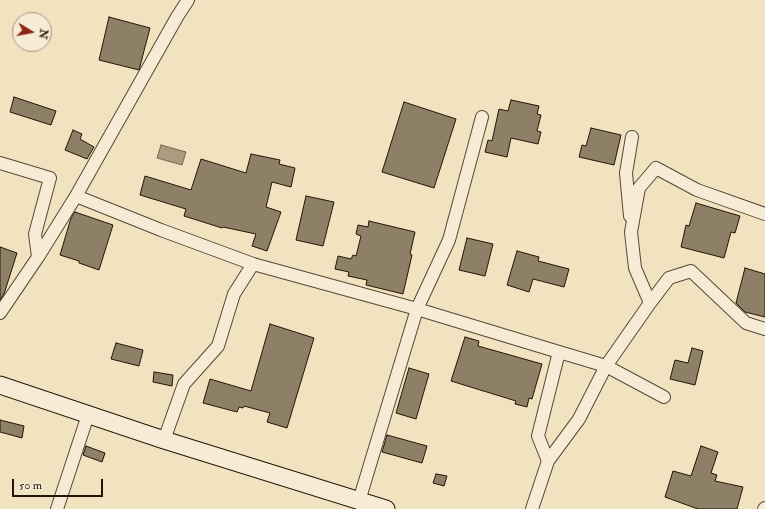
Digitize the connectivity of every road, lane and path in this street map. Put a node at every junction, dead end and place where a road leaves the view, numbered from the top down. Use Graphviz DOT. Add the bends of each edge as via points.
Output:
graph roads {
  1 [pos="188,0"];
  2 [pos="482,117"];
  3 [pos="632,137"];
  4 [pos="0,163"];
  5 [pos="76,196"];
  6 [pos="765,214"];
  7 [pos="631,232"];
  8 [pos="38,257"];
  9 [pos="253,264"];
  10 [pos="650,303"];
  11 [pos="417,309"];
  12 [pos="0,313"];
  13 [pos="765,329"];
  14 [pos="559,352"];
  15 [pos="606,366"];
  16 [pos="0,385"];
  17 [pos="664,397"];
  18 [pos="88,415"];
  19 [pos="164,440"];
  20 [pos="548,462"];
  21 [pos="358,501"];
  22 [pos="56,509"];
  23 [pos="386,509"];
  24 [pos="532,509"];
  1 -- 5 [label="street"];
  2 -- 11 [label="street" via="449,240"];
  3 -- 7 [label="street" via="626,173"];
  4 -- 8 [label="street" via="50,178 35,234"];
  5 -- 8 [label="street"];
  5 -- 9 [label="street"];
  6 -- 7 [label="street" via="697,190 656,168 640,188"];
  7 -- 10 [label="street" via="635,268"];
  8 -- 12 [label="street"];
  9 -- 11 [label="street"];
  9 -- 19 [label="street" via="234,294 218,346 184,384"];
  10 -- 13 [label="street" via="669,278 691,271 746,323"];
  10 -- 15 [label="street"];
  11 -- 14 [label="street"];
  11 -- 21 [label="street"];
  14 -- 15 [label="street"];
  14 -- 20 [label="street" via="538,436"];
  15 -- 17 [label="street"];
  15 -- 20 [label="street" via="578,419"];
  16 -- 18 [label="street"];
  18 -- 19 [label="street"];
  18 -- 22 [label="street"];
  19 -- 21 [label="street"];
  20 -- 24 [label="street"];
  21 -- 23 [label="street"];
}
